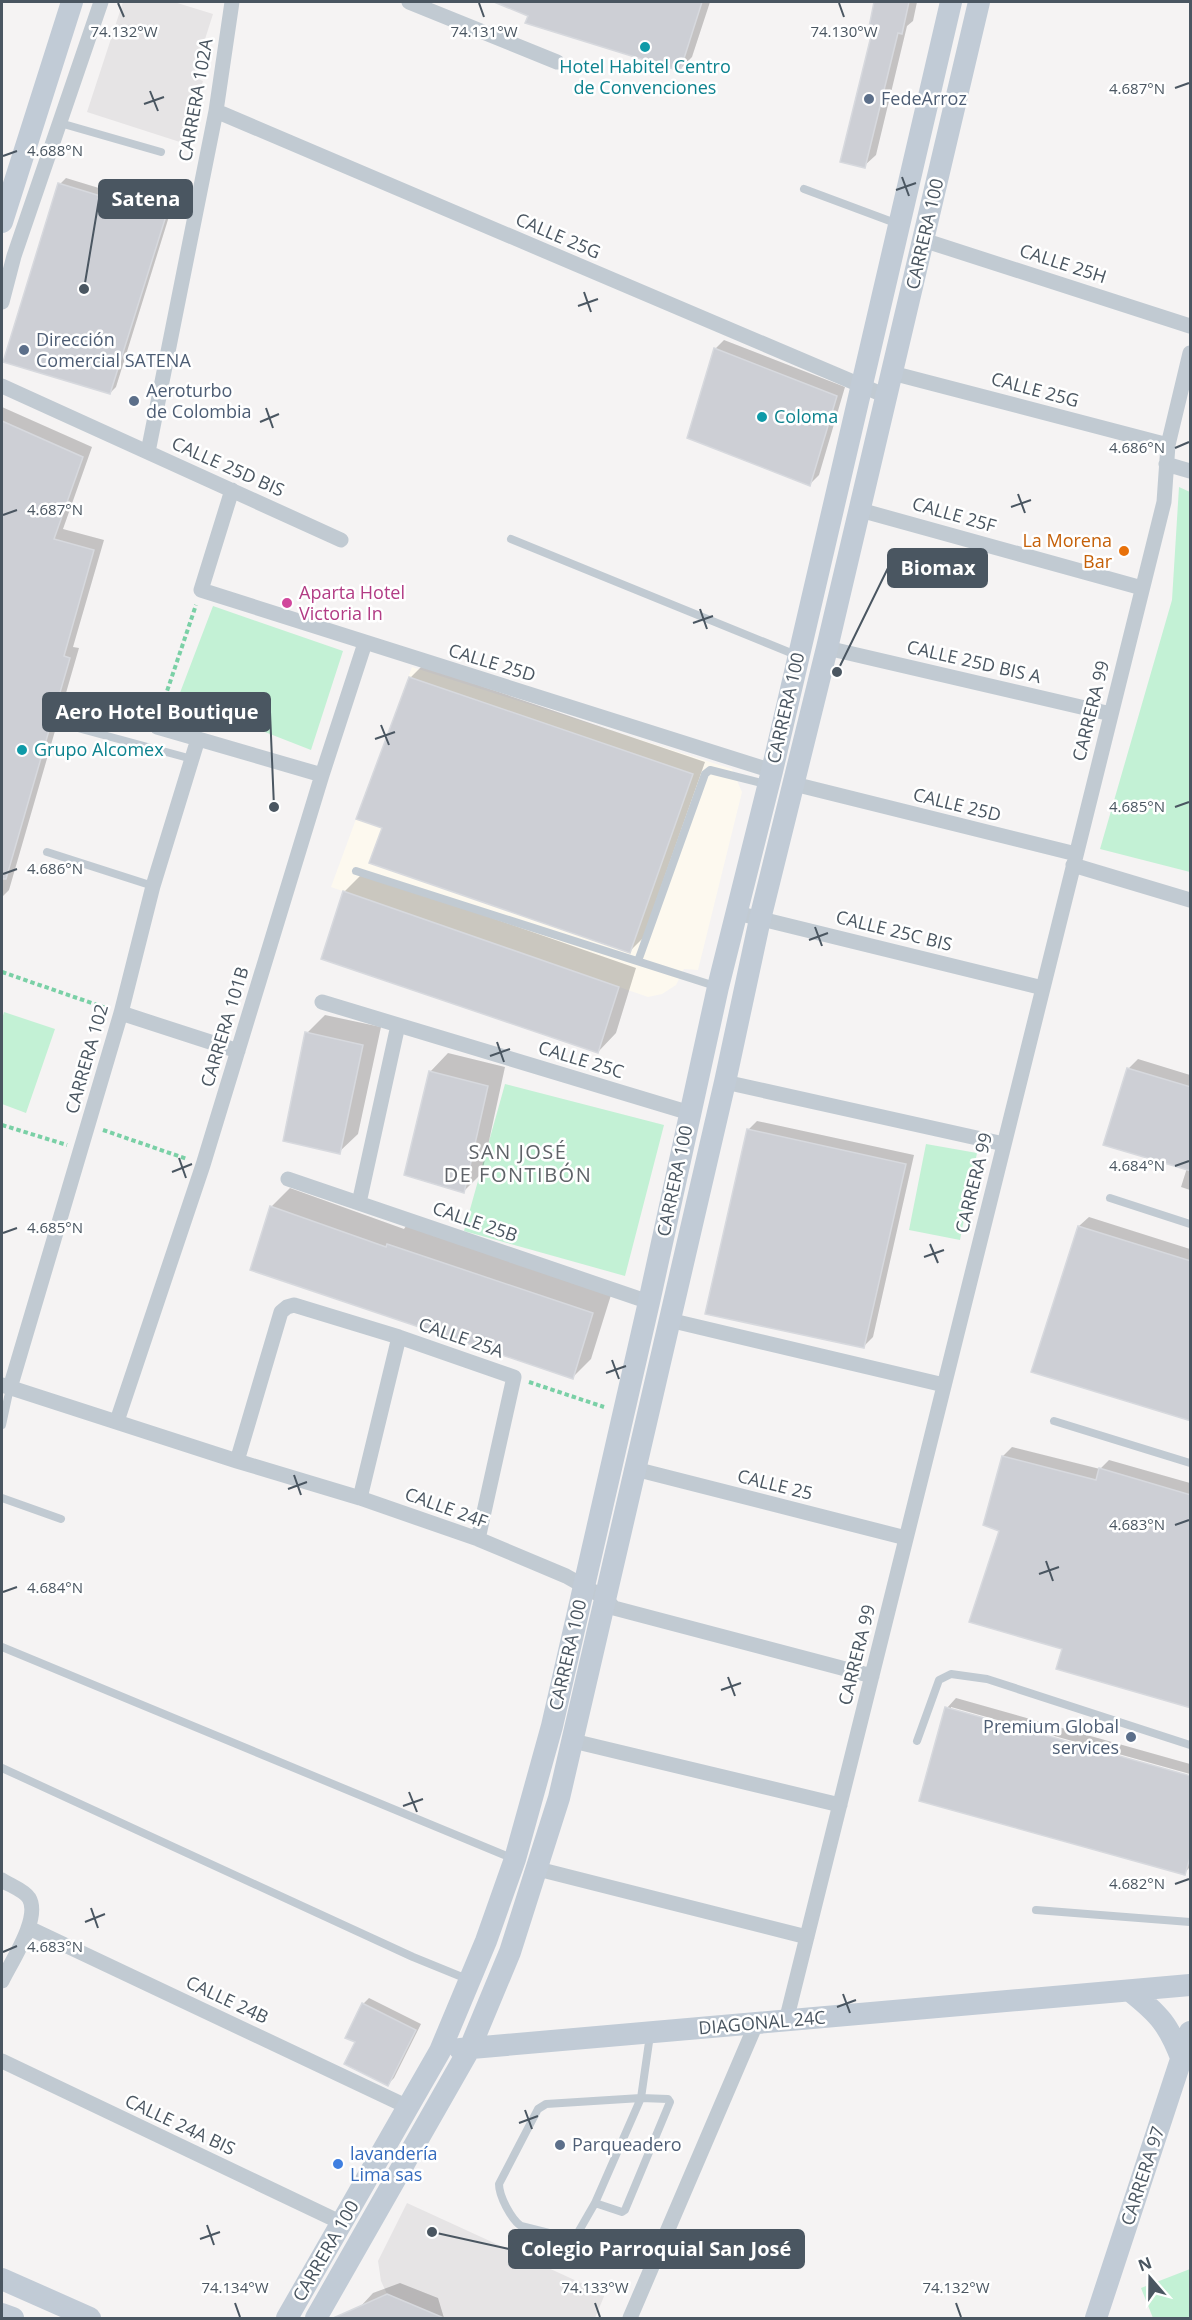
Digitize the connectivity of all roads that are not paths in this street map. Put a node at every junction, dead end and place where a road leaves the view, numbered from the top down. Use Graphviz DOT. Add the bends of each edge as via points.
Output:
graph roads {
  1 [pos="72,2"];
  2 [pos="101,2"];
  3 [pos="232,2"];
  4 [pos="409,2"];
  5 [pos="951,2"];
  6 [pos="979,2"];
  7 [pos="557,62"];
  8 [pos="216,111"];
  9 [pos="60,123"];
  10 [pos="161,153"];
  11 [pos="804,189"];
  12 [pos="2,222"];
  13 [pos="899,224"];
  14 [pos="923,240"];
  15 [pos="2,302"];
  16 [pos="1191,326"];
  17 [pos="1191,353"];
  18 [pos="892,373"];
  19 [pos="2,386"];
  20 [pos="862,387"];
  21 [pos="886,396"];
  22 [pos="1168,445"];
  23 [pos="148,452"];
  24 [pos="1166,464"];
  25 [pos="1191,471"];
  26 [pos="232,490"];
  27 [pos="860,510"];
  28 [pos="511,539"];
  29 [pos="341,540"];
  30 [pos="1142,588"];
  31 [pos="365,643"];
  32 [pos="827,648"];
  33 [pos="799,656"];
  34 [pos="1111,714"];
  35 [pos="74,727"];
  36 [pos="157,727"];
  37 [pos="198,739"];
  38 [pos="192,759"];
  39 [pos="322,775"];
  40 [pos="770,778"];
  41 [pos="794,784"];
  42 [pos="46,852"];
  43 [pos="1075,860"];
  44 [pos="357,871"];
  45 [pos="153,886"];
  46 [pos="1191,900"];
  47 [pos="736,913"];
  48 [pos="760,919"];
  49 [pos="638,961"];
  50 [pos="718,987"];
  51 [pos="1043,988"];
  52 [pos="322,1002"];
  53 [pos="121,1013"];
  54 [pos="398,1025"];
  55 [pos="238,1051"];
  56 [pos="725,1082"];
  57 [pos="690,1113"];
  58 [pos="1004,1144"];
  59 [pos="288,1179"];
  60 [pos="1110,1198"];
  61 [pos="359,1203"];
  62 [pos="1191,1224"];
  63 [pos="649,1302"];
  64 [pos="669,1320"];
  65 [pos="399,1337"];
  66 [pos="944,1385"];
  67 [pos="6,1386"];
  68 [pos="117,1421"];
  69 [pos="1054,1421"];
  70 [pos="2,1425"];
  71 [pos="237,1461"];
  72 [pos="1191,1463"];
  73 [pos="635,1469"];
  74 [pos="2,1498"];
  75 [pos="360,1498"];
  76 [pos="61,1519"];
  77 [pos="906,1538"];
  78 [pos="478,1539"];
  79 [pos="584,1586"];
  80 [pos="605,1598"];
  81 [pos="2,1647"];
  82 [pos="872,1676"];
  83 [pos="573,1741"];
  84 [pos="917,1741"];
  85 [pos="1191,1745"];
  86 [pos="2,1768"];
  87 [pos="840,1805"];
  88 [pos="515,1859"];
  89 [pos="538,1869"];
  90 [pos="2,1880"];
  91 [pos="1036,1910"];
  92 [pos="1191,1923"];
  93 [pos="29,1928"];
  94 [pos="807,1937"];
  95 [pos="470,1980"];
  96 [pos="2,1981"];
  97 [pos="1191,1985"];
  98 [pos="1130,1991"];
  99 [pos="786,2021"];
  100 [pos="756,2024"];
  101 [pos="651,2032"];
  102 [pos="470,2048"];
  103 [pos="1187,2049"];
  104 [pos="440,2051"];
  105 [pos="2,2061"];
  106 [pos="641,2098"];
  107 [pos="408,2107"];
  108 [pos="595,2204"];
  109 [pos="342,2223"];
  110 [pos="2,2279"];
  111 [pos="2,2314"];
  112 [pos="12,2319"];
  113 [pos="90,2319"];
  114 [pos="287,2319"];
  115 [pos="316,2319"];
  116 [pos="630,2319"];
  117 [pos="1096,2319"];
  1 -- 12 [label="main road"];
  2 -- 9 [label="street"];
  3 -- 8 [label="street, CARRERA 102A"];
  4 -- 7 [label="street"];
  5 -- 13 [label="main road, CARRERA 100"];
  6 -- 14 [label="main road, CARRERA 100"];
  8 -- 20 [label="street, CALLE 25G"];
  8 -- 23 [label="street, CARRERA 102A"];
  9 -- 10 [label="lane"];
  9 -- 15 [label="street"];
  11 -- 13 [label="lane"];
  13 -- 20 [label="main road, CARRERA 100"];
  14 -- 16 [label="street, CALLE 25H"];
  14 -- 18 [label="main road, CARRERA 100"];
  17 -- 22 [label="street, CARRERA 99"];
  18 -- 21 [label="main road, CARRERA 100"];
  18 -- 22 [label="street, CALLE 25G"];
  19 -- 23 [label="street, CALLE 25D BIS"];
  20 -- 21 [label="street, CALLE 25G"];
  20 -- 33 [label="main road, CARRERA 100"];
  21 -- 27 [label="main road, CARRERA 100"];
  22 -- 24 [label="street, CARRERA 99"];
  23 -- 26 [label="street, CALLE 25D BIS"];
  24 -- 25 [label="street"];
  24 -- 30 [label="street, CARRERA 99" via="1164,502"];
  26 -- 29 [label="street, CALLE 25D BIS"];
  26 -- 31 [label="street, CALLE 25D" via="201,590"];
  27 -- 30 [label="street, CALLE 25F"];
  27 -- 32 [label="main road, CARRERA 100"];
  28 -- 33 [label="lane"];
  30 -- 34 [label="street, CARRERA 99"];
  31 -- 39 [label="street, CARRERA 101B"];
  31 -- 40 [label="street, CALLE 25D"];
  32 -- 34 [label="street, CALLE 25D BIS A"];
  32 -- 41 [label="main road, CARRERA 100"];
  33 -- 40 [label="main road, CARRERA 100"];
  34 -- 43 [label="street, CARRERA 99"];
  35 -- 38 [label="lane"];
  36 -- 37 [label="street"];
  37 -- 38 [label="street, CARRERA 102"];
  37 -- 39 [label="street"];
  38 -- 45 [label="street, CARRERA 102"];
  39 -- 55 [label="street, CARRERA 101B"];
  40 -- 47 [label="main road, CARRERA 100"];
  40 -- 49 [label="lane" via="710,770 705,774"];
  41 -- 43 [label="street, CALLE 25D"];
  41 -- 48 [label="main road, CARRERA 100"];
  42 -- 45 [label="lane"];
  43 -- 46 [label="street, CALLE 25D"];
  43 -- 51 [label="street, CARRERA 99"];
  44 -- 49 [label="lane"];
  45 -- 53 [label="street, CARRERA 102"];
  47 -- 48 [label="street, CALLE 25C BIS"];
  47 -- 50 [label="main road, CARRERA 100"];
  48 -- 51 [label="street, CALLE 25C BIS"];
  48 -- 56 [label="main road, CARRERA 100"];
  49 -- 50 [label="lane"];
  50 -- 57 [label="main road, CARRERA 100"];
  51 -- 58 [label="street, CARRERA 99"];
  52 -- 54 [label="street, CALLE 25C"];
  53 -- 55 [label="street"];
  53 -- 67 [label="street, CARRERA 102"];
  54 -- 57 [label="street, CALLE 25C"];
  54 -- 61 [label="street"];
  55 -- 68 [label="street, CARRERA 101B"];
  56 -- 58 [label="street"];
  56 -- 64 [label="main road, CARRERA 100"];
  57 -- 63 [label="main road, CARRERA 100"];
  58 -- 66 [label="street, CARRERA 99"];
  59 -- 61 [label="street, CALLE 25B"];
  60 -- 62 [label="lane"];
  61 -- 63 [label="street, CALLE 25B"];
  63 -- 79 [label="main road, CARRERA 100"];
  64 -- 66 [label="street"];
  64 -- 73 [label="main road, CARRERA 100"];
  65 -- 71 [label="street, CALLE 25A" via="294,1305 287,1307 281,1312"];
  65 -- 75 [label="street"];
  65 -- 78 [label="street, CALLE 25A" via="514,1377"];
  66 -- 77 [label="street, CARRERA 99"];
  67 -- 68 [label="street, CALLE 24F"];
  67 -- 70 [label="lane"];
  68 -- 71 [label="street, CALLE 24F"];
  69 -- 72 [label="lane"];
  71 -- 75 [label="street, CALLE 24F"];
  73 -- 77 [label="street, CALLE 25"];
  73 -- 80 [label="main road, CARRERA 100"];
  74 -- 76 [label="lane"];
  75 -- 78 [label="street, CALLE 24F"];
  77 -- 82 [label="street, CARRERA 99"];
  78 -- 79 [label="street, CALLE 24F"];
  79 -- 80 [label="street, CALLE 24F"];
  79 -- 88 [label="main road, CARRERA 100" via="552,1726"];
  80 -- 82 [label="street, CALLE 24F" via="614,1608"];
  80 -- 83 [label="main road, CARRERA 100"];
  81 -- 88 [label="lane"];
  82 -- 87 [label="street, CARRERA 99"];
  83 -- 87 [label="street"];
  83 -- 89 [label="main road, CARRERA 100"];
  84 -- 85 [label="lane" via="939,1680 951,1674 987,1679"];
  86 -- 95 [label="lane"];
  87 -- 94 [label="street, CARRERA 99"];
  88 -- 95 [label="main road, CARRERA 100"];
  89 -- 94 [label="street"];
  89 -- 102 [label="main road, CARRERA 100" via="510,1952"];
  90 -- 93 [label="street" via="27,1895 31,1904"];
  91 -- 92 [label="lane"];
  93 -- 96 [label="street"];
  93 -- 107 [label="street, CALLE 24B"];
  94 -- 99 [label="street, CARRERA 99"];
  95 -- 104 [label="main road, CARRERA 100"];
  97 -- 98 [label="main road, DIAGONAL 24C"];
  98 -- 99 [label="main road, DIAGONAL 24C"];
  98 -- 103 [label="main road" via="1155,2010"];
  99 -- 100 [label="main road, DIAGONAL 24C"];
  100 -- 101 [label="main road, DIAGONAL 24C"];
  100 -- 116 [label="street"];
  101 -- 102 [label="main road, DIAGONAL 24C"];
  101 -- 106 [label="lane"];
  102 -- 104 [label="main road, DIAGONAL 24C"];
  102 -- 115 [label="main road, CARRERA 100"];
  103 -- 117 [label="main road, CARRERA 97"];
  104 -- 107 [label="main road, CARRERA 100"];
  105 -- 109 [label="street, CALLE 24A BIS"];
  106 -- 108 [label="lane"];
  106 -- 108 [label="lane" via="670,2102 625,2210"];
  106 -- 108 [label="lane" via="542,2106 499,2184 516,2223 569,2238 576,2236"];
  107 -- 109 [label="main road, CARRERA 100"];
  109 -- 114 [label="main road, CARRERA 100"];
  110 -- 113 [label="main road"];
  111 -- 112 [label="main road"];
}
